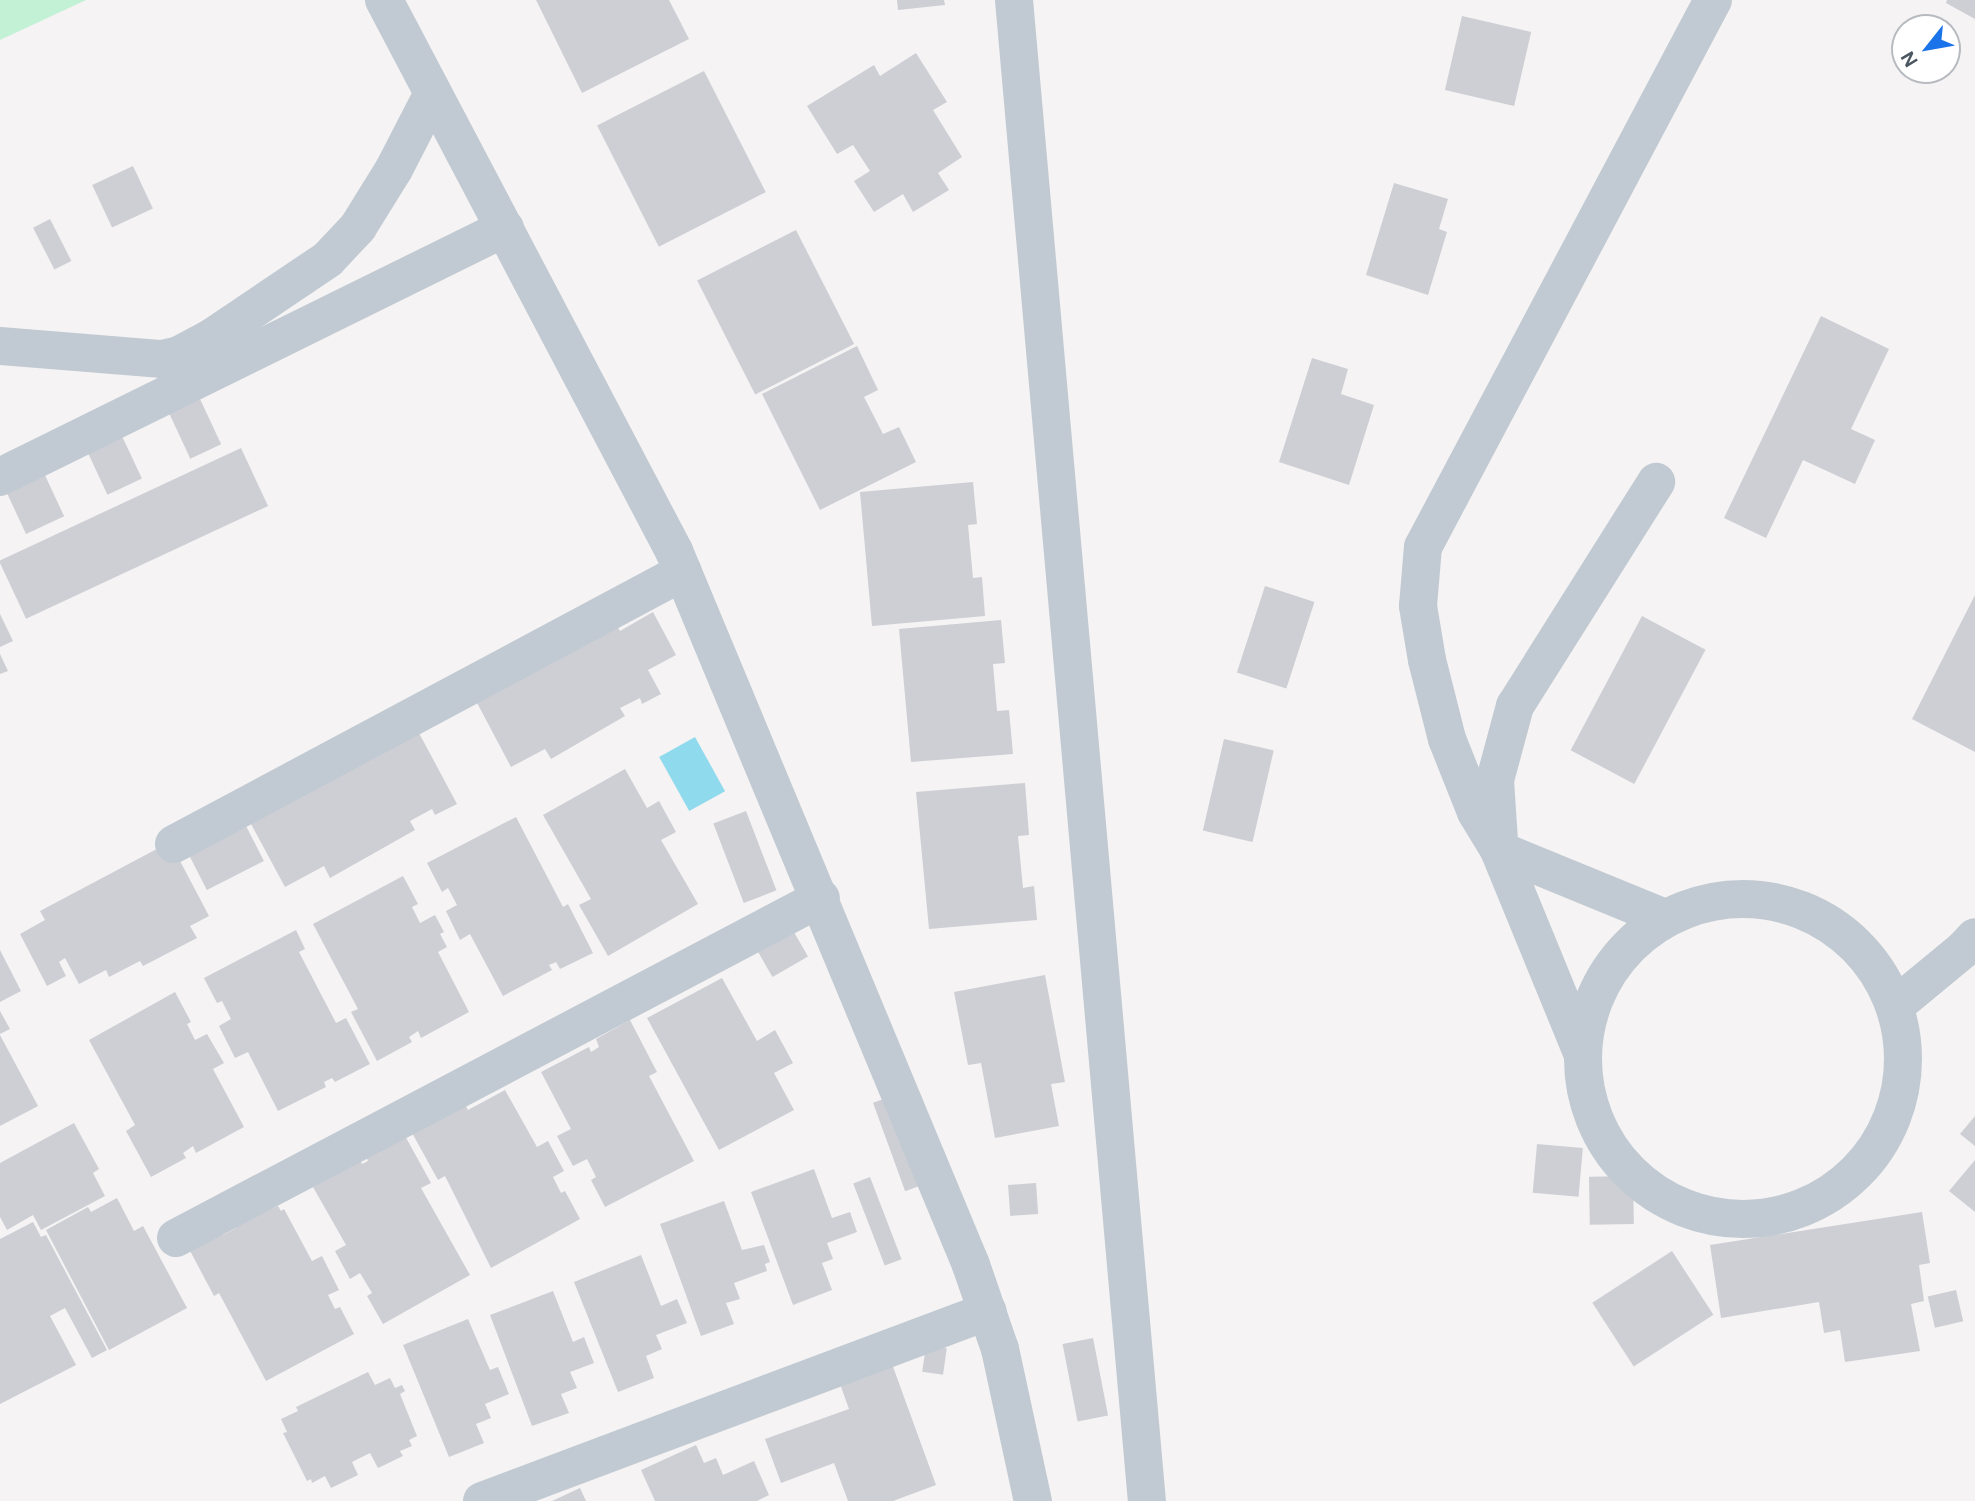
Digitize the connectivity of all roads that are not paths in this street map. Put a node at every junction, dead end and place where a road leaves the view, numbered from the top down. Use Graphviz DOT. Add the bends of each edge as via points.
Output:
graph roads {
  1 [pos="384,0"];
  2 [pos="1014,0"];
  3 [pos="1713,0"];
  4 [pos="433,93"];
  5 [pos="505,228"];
  6 [pos="0,346"];
  7 [pos="0,477"];
  8 [pos="1657,482"];
  9 [pos="683,572"];
  10 [pos="174,844"];
  11 [pos="1499,850"];
  12 [pos="821,898"];
  13 [pos="1665,918"];
  14 [pos="1975,937"];
  15 [pos="1895,1006"];
  16 [pos="1583,1055"];
  17 [pos="176,1238"];
  18 [pos="988,1311"];
  19 [pos="482,1501"];
  20 [pos="1033,1501"];
  21 [pos="1147,1501"];
  1 -- 4 [label="street"];
  2 -- 21 [label="street"];
  3 -- 11 [label="street" via="1423,547 1418,606 1427,660 1447,739 1476,812"];
  4 -- 5 [label="street"];
  4 -- 6 [label="street" via="358,227 328,259 211,338 162,359"];
  5 -- 7 [label="street"];
  5 -- 9 [label="street"];
  8 -- 11 [label="street" via="1515,706 1495,780"];
  9 -- 10 [label="street"];
  9 -- 12 [label="street"];
  11 -- 13 [label="street"];
  11 -- 16 [label="street"];
  12 -- 17 [label="street"];
  12 -- 18 [label="street"];
  13 -- 15 [label="street" via="1718,899 1774,901 1826,921 1868,957"];
  13 -- 16 [label="street" via="1622,953 1593,1000"];
  14 -- 15 [label="street"];
  15 -- 16 [label="street" via="1904,1057 1896,1108 1874,1153 1839,1189 1793,1213 1743,1220 1692,1212 1647,1188 1612,1152 1590,1105"];
  18 -- 19 [label="street"];
  18 -- 20 [label="street"];
}
